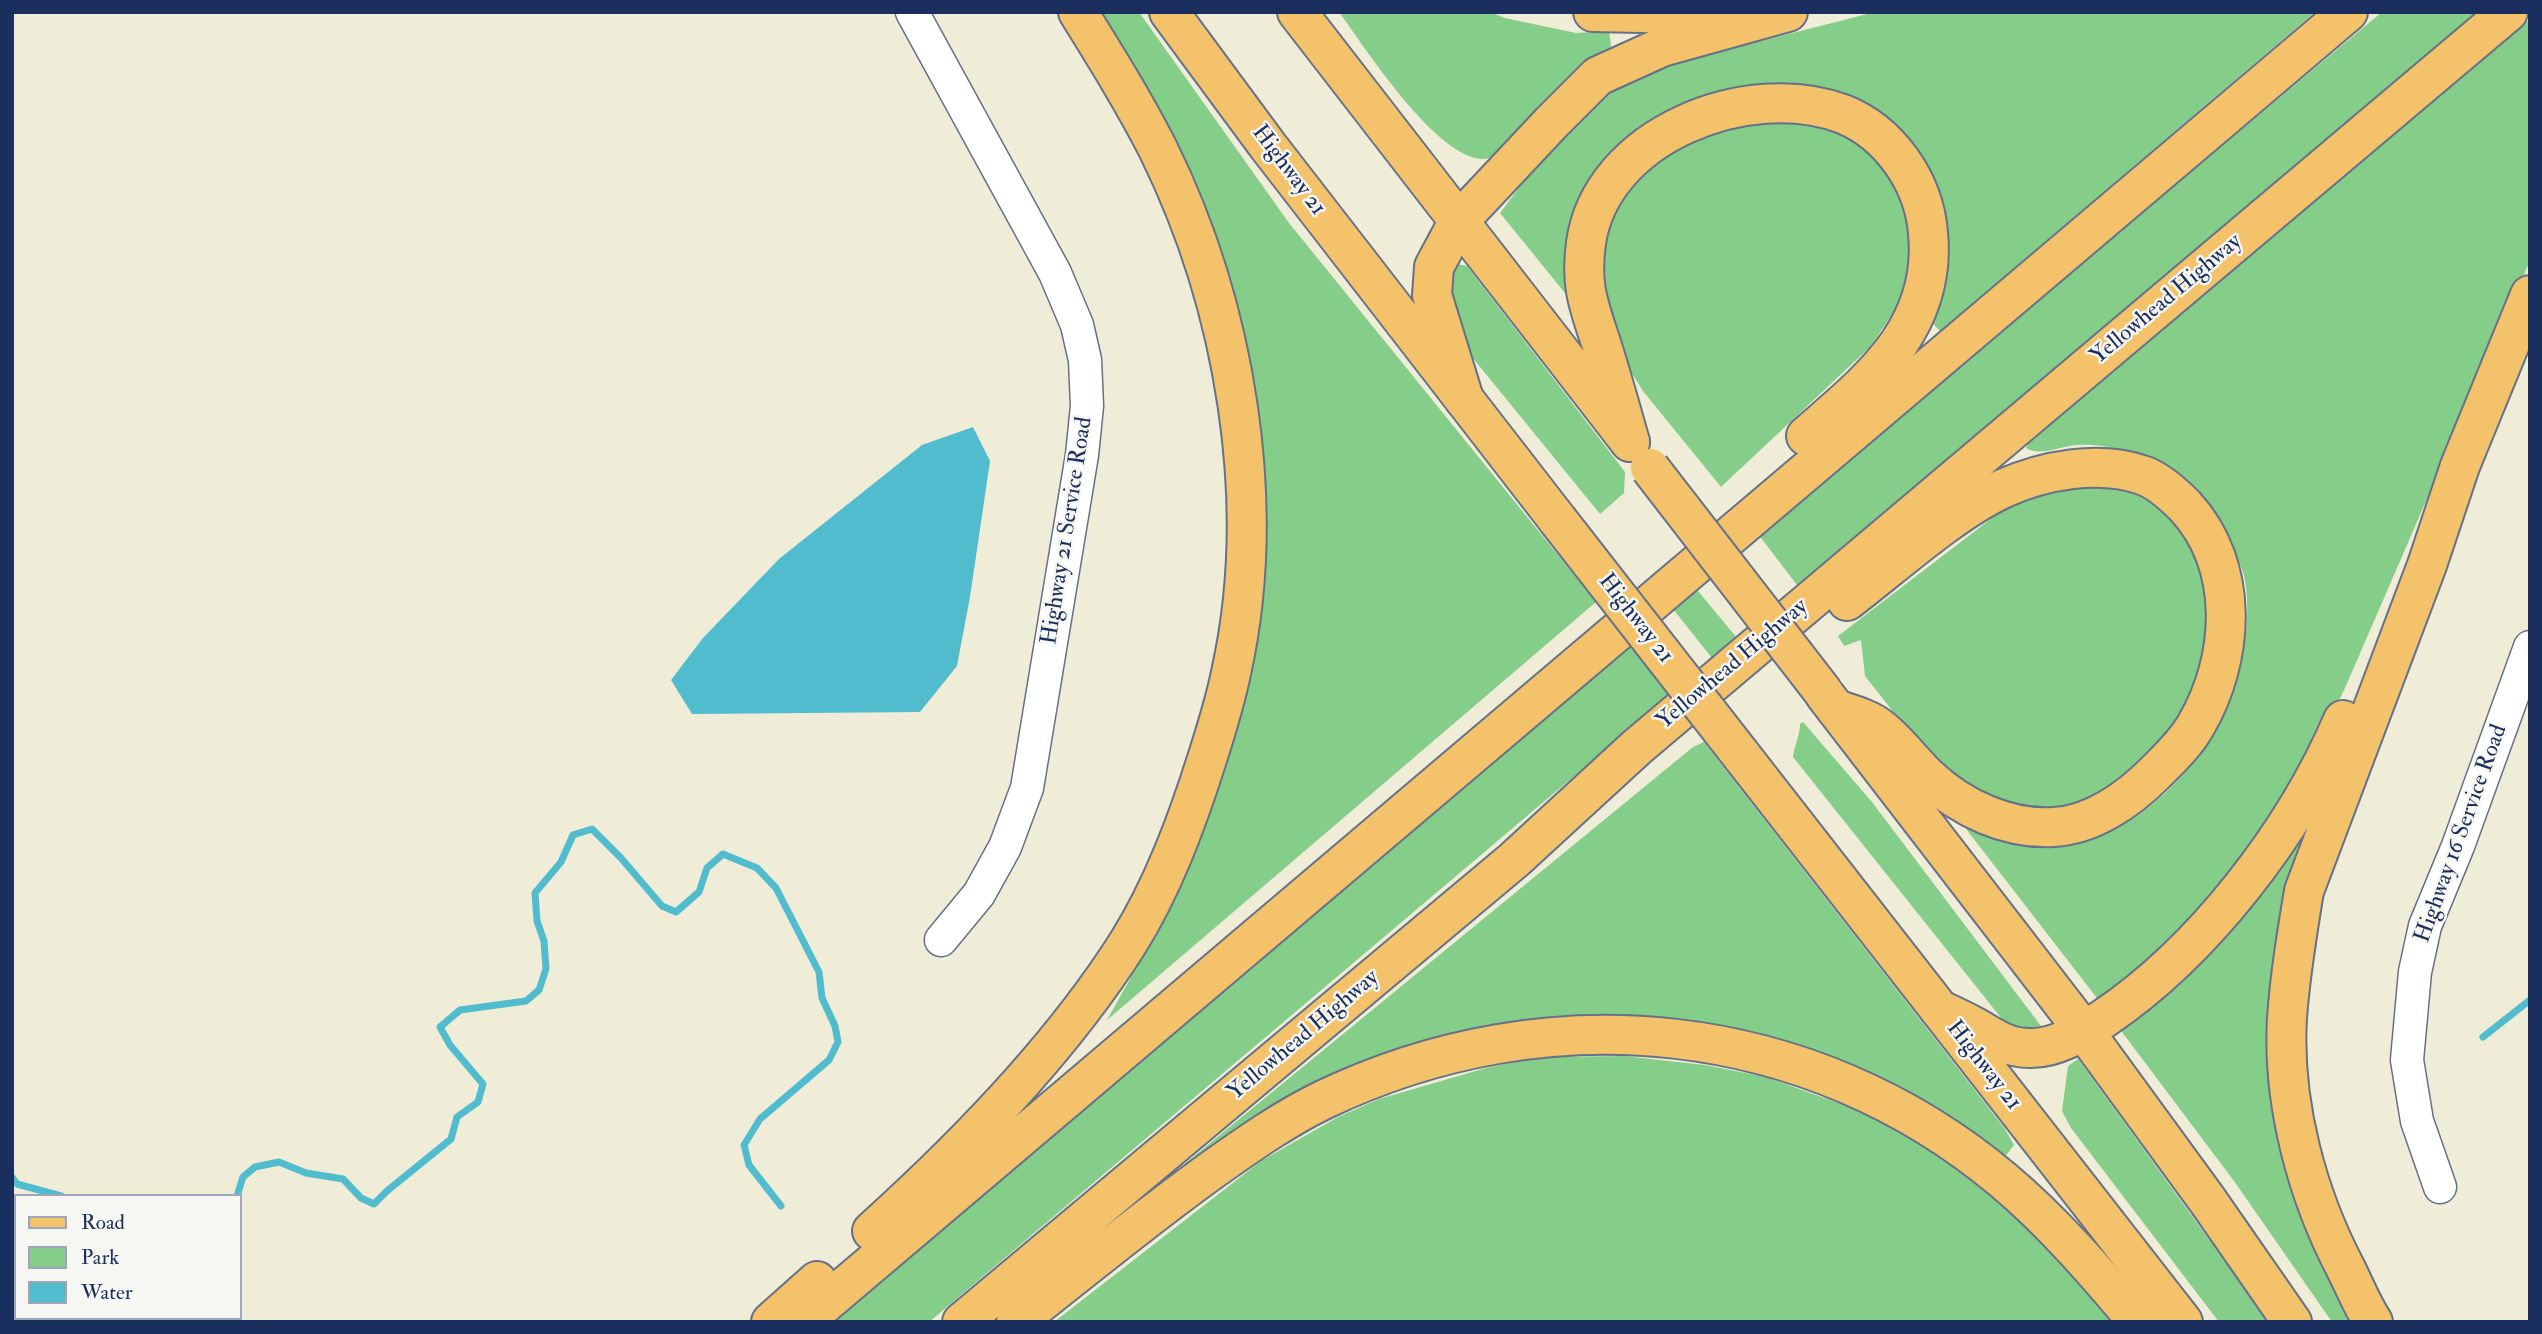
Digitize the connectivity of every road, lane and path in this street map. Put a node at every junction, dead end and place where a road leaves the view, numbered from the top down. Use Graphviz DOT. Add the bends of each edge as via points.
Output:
graph roads {
  1 [pos="912,12"];
  2 [pos="1078,12"];
  3 [pos="1169,12"];
  4 [pos="1297,12"];
  5 [pos="1593,12"];
  6 [pos="1749,12"];
  7 [pos="1788,12"];
  8 [pos="2348,12"];
  9 [pos="2508,12"];
  10 [pos="1458,222"];
  11 [pos="2530,295"];
  12 [pos="1464,399"];
  13 [pos="1640,455"];
  14 [pos="2459,466"];
  15 [pos="1752,515"];
  16 [pos="2530,648"];
  17 [pos="1830,701"];
  18 [pos="1514,860"];
  19 [pos="942,940"];
  20 [pos="1938,1009"];
  21 [pos="2084,1031"];
  22 [pos="2440,1187"];
  23 [pos="771,1322"];
  24 [pos="803,1322"];
  25 [pos="962,1322"];
  26 [pos="1016,1322"];
  27 [pos="2138,1322"];
  28 [pos="2183,1322"];
  29 [pos="2292,1322"];
  30 [pos="2373,1322"];
  1 -- 19 [label="street, Highway 21 Service Road" via="1059,284 1077,325 1085,360 1087,406 1027,789 1005,847 979,894"];
  2 -- 23 [label="main road" via="1159,152 1202,257 1221,324 1243,442 1246,495 1244,579 1232,671 1183,829 1128,942 1105,976 968,1137"];
  3 -- 12 [label="main road, Highway 21"];
  4 -- 10 [label="main road"];
  5 -- 6 [label="main road"];
  7 -- 10 [label="main road" via="1662,47 1598,76"];
  8 -- 15 [label="main road"];
  9 -- 18 [label="main road, Yellowhead Highway" via="1637,747"];
  10 -- 12 [label="main road" via="1434,267 1432,295"];
  10 -- 13 [label="main road"];
  11 -- 14 [label="main road"];
  12 -- 20 [label="main road, Highway 21, bridge"];
  13 -- 15 [label="main road" via="1583,282 1590,223 1606,188 1649,143 1684,124 1727,111 1779,104 1842,114 1890,147 1923,203 1929,245 1924,294 1899,342 1874,375 1764,475"];
  13 -- 17 [label="main road, bridge"];
  14 -- 21 [label="main road" via="2411,562 2326,761 2298,808 2262,861 2193,943 2124,1004"];
  14 -- 30 [label="main road" via="2427,565 2304,891 2287,1018 2294,1110 2314,1199"];
  15 -- 24 [label="main road"];
  16 -- 22 [label="street, Highway 16 Service Road" via="2425,926 2415,972 2407,1060 2417,1121"];
  17 -- 18 [label="main road" via="1878,726 1961,803 2025,825 2076,824 2139,789 2196,726 2219,671 2226,593 2204,532 2175,496 2145,475 2114,468 2079,469 2002,489 1958,516"];
  17 -- 21 [label="main road"];
  18 -- 25 [label="main road, Yellowhead Highway"];
  20 -- 21 [label="main road" via="2011,1047 2033,1049"];
  20 -- 28 [label="main road, Highway 21"];
  21 -- 29 [label="main road"];
  26 -- 27 [label="main road" via="1186,1189 1321,1101 1435,1057 1494,1043 1608,1035 1667,1037 1775,1058 1890,1103 2002,1180 2049,1222"];
}
